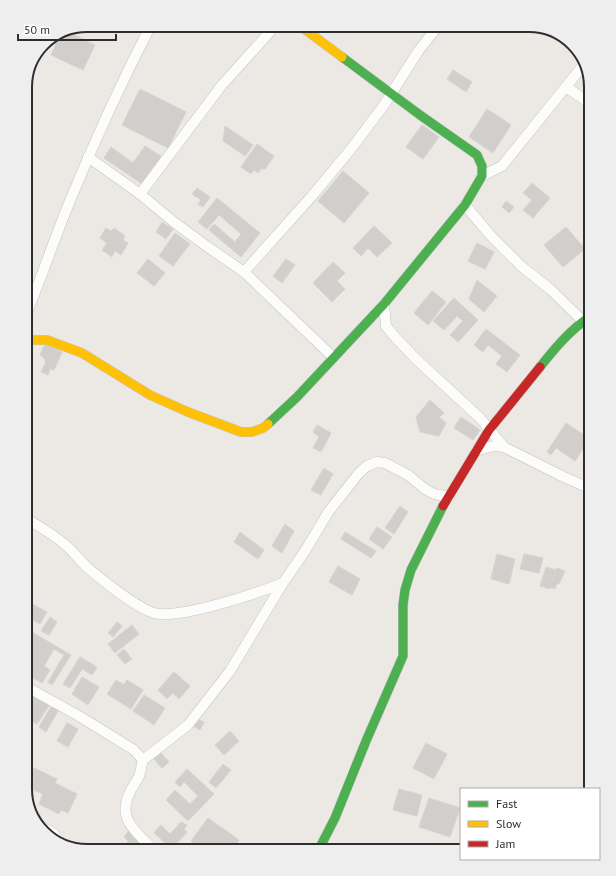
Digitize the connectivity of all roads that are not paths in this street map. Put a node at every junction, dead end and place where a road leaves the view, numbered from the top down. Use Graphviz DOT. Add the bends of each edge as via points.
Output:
graph roads {
  1 [pos="147,32"];
  2 [pos="270,32"];
  3 [pos="308,32"];
  4 [pos="433,32"];
  5 [pos="580,68"];
  6 [pos="566,87"];
  7 [pos="390,93"];
  8 [pos="584,99"];
  9 [pos="88,157"];
  10 [pos="482,176"];
  11 [pos="140,194"];
  12 [pos="465,205"];
  13 [pos="244,272"];
  14 [pos="32,300"];
  15 [pos="384,304"];
  16 [pos="582,322"];
  17 [pos="32,340"];
  18 [pos="333,357"];
  19 [pos="489,430"];
  20 [pos="504,447"];
  21 [pos="476,451"];
  22 [pos="584,485"];
  23 [pos="449,497"];
  24 [pos="32,522"];
  25 [pos="283,583"];
  26 [pos="32,690"];
  27 [pos="143,760"];
  28 [pos="148,844"];
  29 [pos="322,844"];
  1 -- 9 [label="street"];
  2 -- 11 [label="street" via="222,85"];
  3 -- 7 [label="street"];
  4 -- 7 [label="street"];
  5 -- 6 [label="street"];
  6 -- 8 [label="street"];
  6 -- 10 [label="street" via="502,166"];
  7 -- 10 [label="street" via="478,156"];
  7 -- 13 [label="street" via="351,149"];
  9 -- 11 [label="street"];
  9 -- 14 [label="street"];
  10 -- 12 [label="street"];
  11 -- 13 [label="street" via="175,223"];
  12 -- 15 [label="street"];
  12 -- 16 [label="street" via="521,266 550,289"];
  13 -- 18 [label="street"];
  15 -- 18 [label="street"];
  15 -- 19 [label="street" via="386,326 417,360 475,413"];
  16 -- 19 [label="street" via="554,349"];
  17 -- 18 [label="street" via="48,340 82,352 150,395 241,432 263,428"];
  19 -- 20 [label="street"];
  19 -- 21 [label="street"];
  20 -- 21 [label="street" via="488,446"];
  20 -- 22 [label="street"];
  21 -- 23 [label="street"];
  23 -- 25 [label="street" via="430,492 408,475 385,463 377,462 367,466 329,511"];
  23 -- 29 [label="street" via="410,570 403,605 403,656"];
  24 -- 25 [label="street" via="68,548 87,568 136,604 155,613 170,614 208,606"];
  25 -- 27 [label="street" via="230,671 188,725"];
  26 -- 27 [label="street" via="128,746"];
  27 -- 28 [label="street" via="139,777 125,805 125,816"];
}
